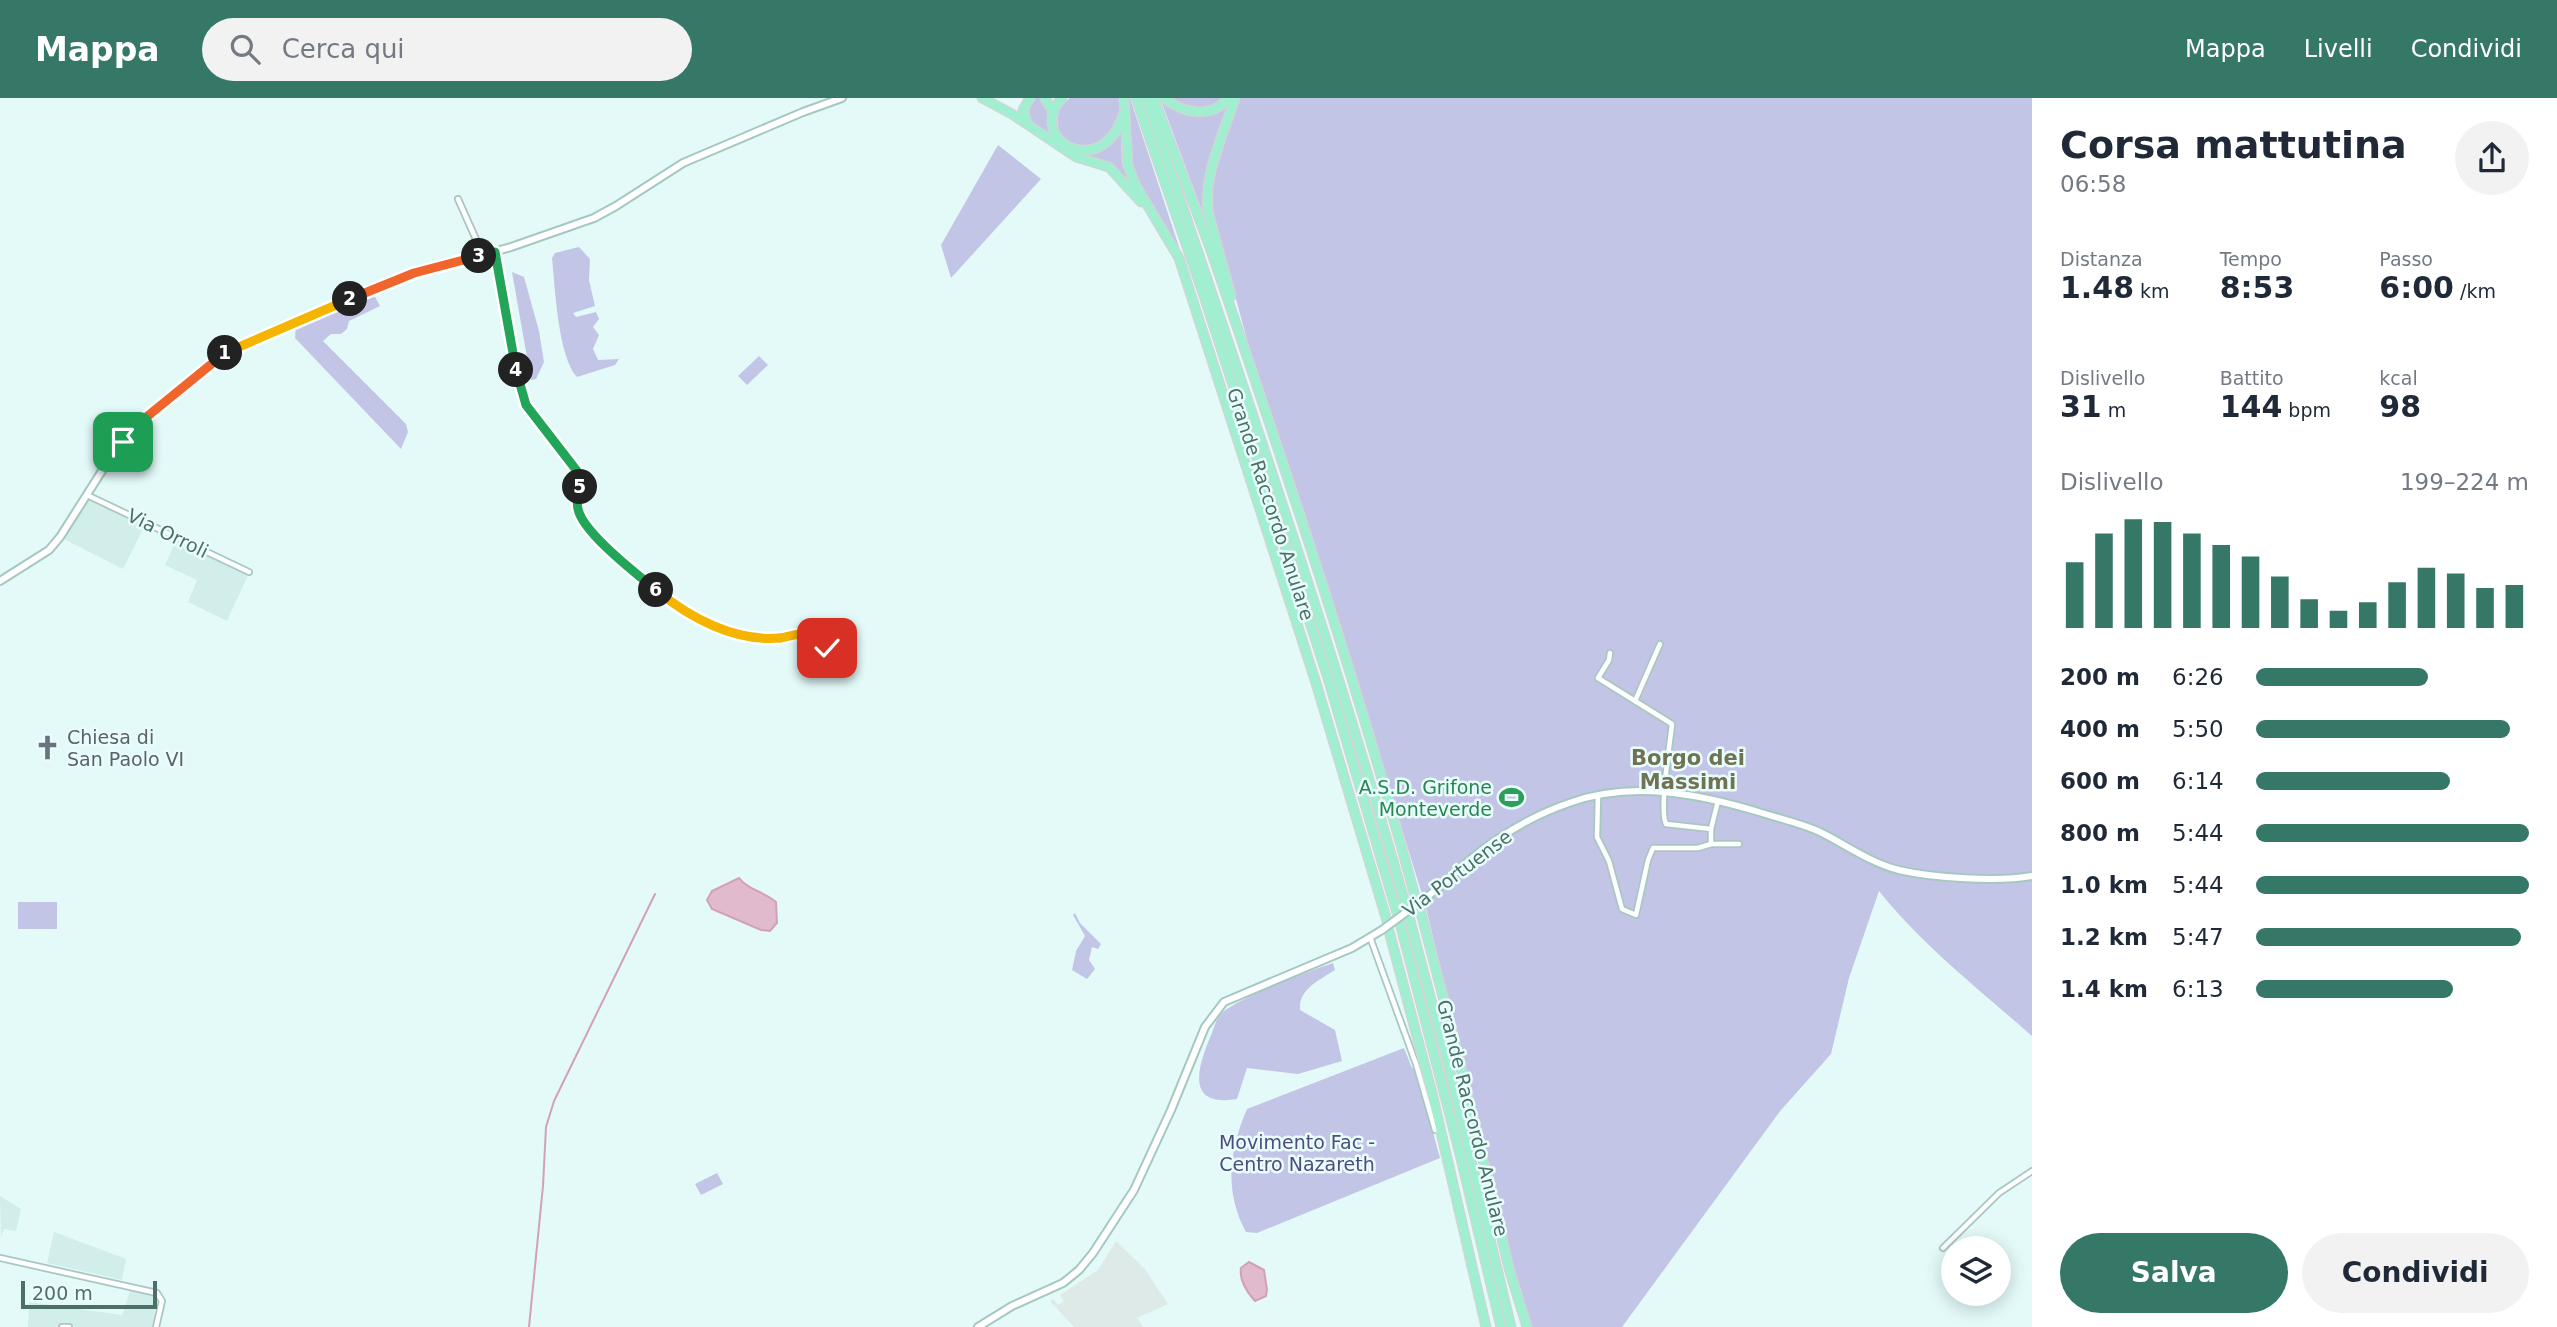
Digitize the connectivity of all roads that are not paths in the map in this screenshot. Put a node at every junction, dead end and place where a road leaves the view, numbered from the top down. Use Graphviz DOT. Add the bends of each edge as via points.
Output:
graph roads {
  1 [pos="842,98"];
  2 [pos="982,98"];
  3 [pos="1030,98"];
  4 [pos="1045,98"];
  5 [pos="1062,98"];
  6 [pos="1124,98"];
  7 [pos="1136,98"];
  8 [pos="1146,98"];
  9 [pos="1154,98"];
  10 [pos="1164,98"];
  11 [pos="1229,98"];
  12 [pos="1235,98"];
  13 [pos="1125,109"];
  14 [pos="1053,113"];
  15 [pos="1030,126"];
  16 [pos="458,199"];
  17 [pos="1172,244"];
  18 [pos="495,252"];
  19 [pos="483,255"];
  20 [pos="1251,370"];
  21 [pos="87,495"];
  22 [pos="248,572"];
  23 [pos="0,581"];
  24 [pos="1660,643"];
  25 [pos="827,648"];
  26 [pos="1610,653"];
  27 [pos="1635,701"];
  28 [pos="1665,791"];
  29 [pos="1598,796"];
  30 [pos="1718,801"];
  31 [pos="1711,829"];
  32 [pos="1711,844"];
  33 [pos="1739,845"];
  34 [pos="2032,876"];
  35 [pos="1420,900"];
  36 [pos="1406,907"];
  37 [pos="1420,909"];
  38 [pos="1397,912"];
  39 [pos="1409,917"];
  40 [pos="1387,921"];
  41 [pos="1400,923"];
  42 [pos="1386,930"];
  43 [pos="1370,937"];
  44 [pos="1435,1130"];
  45 [pos="2032,1171"];
  46 [pos="1954,1236"];
  47 [pos="0,1258"];
  48 [pos="62,1327"];
  49 [pos="69,1327"];
  50 [pos="156,1327"];
  51 [pos="978,1327"];
  52 [pos="1486,1327"];
  53 [pos="1500,1327"];
  54 [pos="1511,1327"];
  55 [pos="1527,1327"];
  1 -- 18 [label="main road" via="683,163 594,218"];
  2 -- 15 [label="highway"];
  3 -- 15 [label="highway" via="1023,113"];
  4 -- 14 [label="highway"];
  5 -- 14 [label="highway"];
  6 -- 13 [label="highway"];
  7 -- 38 [label="highway, Grande Raccordo Anulare" via="1323,665"];
  8 -- 36 [label="highway, Grande Raccordo Anulare" via="1332,660"];
  9 -- 20 [label="highway"];
  10 -- 11 [label="highway" via="1183,110 1197,112 1213,110"];
  12 -- 20 [label="highway" via="1207,205"];
  13 -- 14 [label="highway" via="1112,137 1087,151 1069,148 1059,139"];
  13 -- 17 [label="highway" via="1128,166"];
  15 -- 17 [label="highway" via="1076,157 1113,170"];
  16 -- 19 [label="street"];
  17 -- 40 [label="highway, Grande Raccordo Anulare" via="1295,617"];
  18 -- 19 [label="main road"];
  18 -- 25 [label="street" via="522,394 532,415 577,471 578,510 585,523 664,597 701,619 753,637 808,633"];
  19 -- 21 [label="main road" via="405,276 226,352 141,422"];
  20 -- 35 [label="highway, Grande Raccordo Anulare"];
  21 -- 22 [label="street, Via Orroli"];
  21 -- 23 [label="main road" via="49,550"];
  24 -- 27 [label="street"];
  26 -- 27 [label="street" via="1598,678"];
  27 -- 28 [label="street" via="1672,724"];
  28 -- 29 [label="main road, Via Portuense"];
  28 -- 30 [label="main road, Via Portuense"];
  28 -- 31 [label="street" via="1666,824"];
  29 -- 32 [label="street" via="1597,837 1622,909 1630,913 1636,915 1653,848"];
  29 -- 35 [label="main road, Via Portuense" via="1560,806 1493,842"];
  30 -- 31 [label="street"];
  30 -- 34 [label="main road, Via Portuense" via="1814,830 1899,870"];
  31 -- 32 [label="street"];
  32 -- 33 [label="street"];
  35 -- 42 [label="main road, Via Portuense, bridge"];
  37 -- 55 [label="highway, Grande Raccordo Anulare"];
  39 -- 54 [label="highway, Grande Raccordo Anulare"];
  41 -- 53 [label="highway, Grande Raccordo Anulare"];
  42 -- 43 [label="main road, Via Portuense"];
  42 -- 52 [label="highway, Grande Raccordo Anulare" via="1432,1093"];
  43 -- 44 [label="street"];
  43 -- 51 [label="main road, Via Portuense" via="1224,1002 1205,1027 1134,1190 1093,1253 1067,1280"];
  45 -- 46 [label="street" via="1999,1193"];
  47 -- 50 [label="street" via="158,1293 162,1301"];
  48 -- 49 [label="street"];
}
